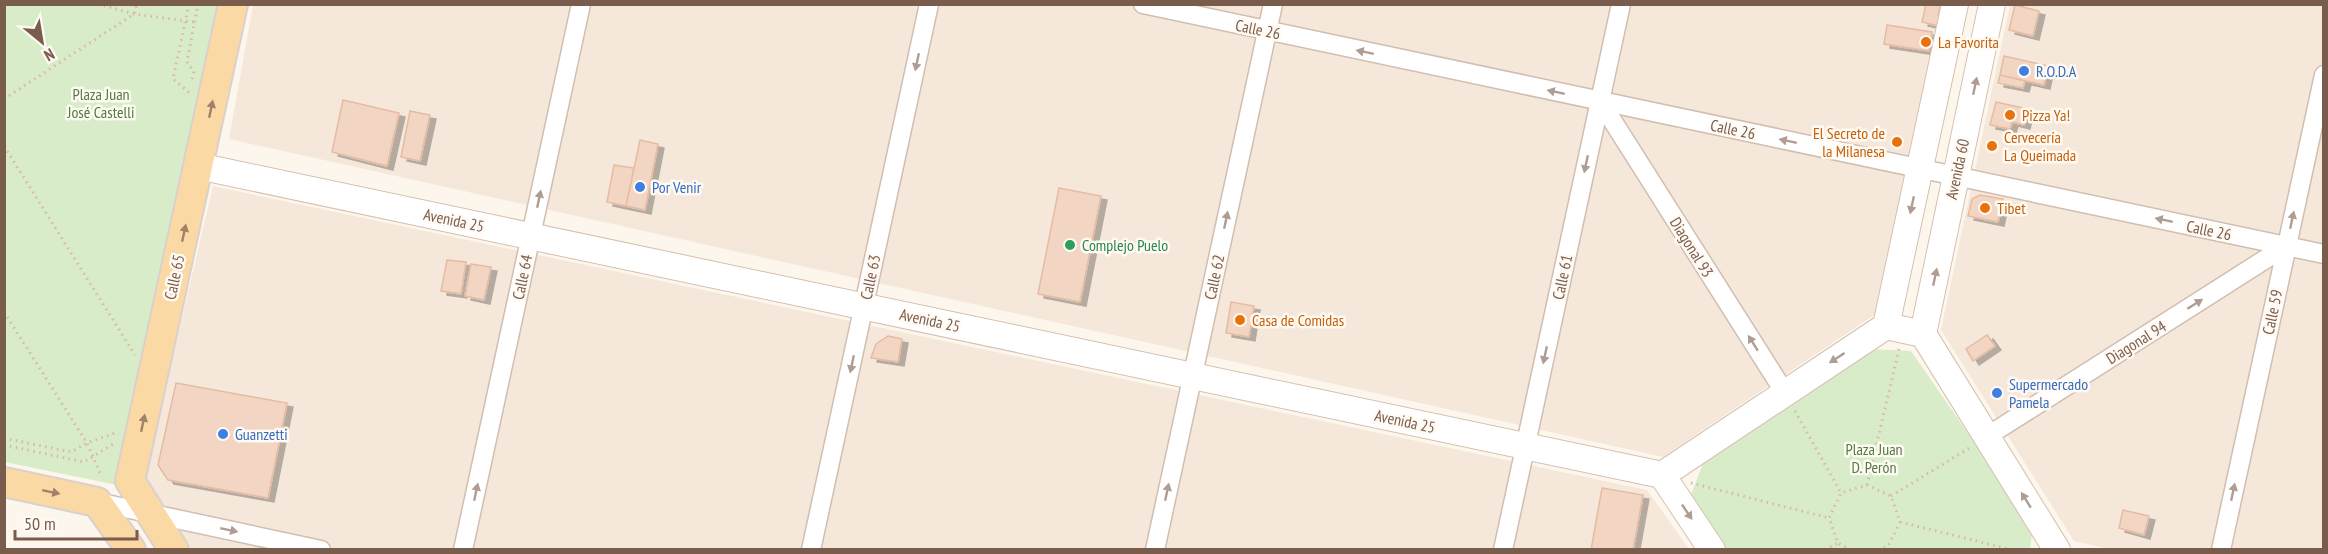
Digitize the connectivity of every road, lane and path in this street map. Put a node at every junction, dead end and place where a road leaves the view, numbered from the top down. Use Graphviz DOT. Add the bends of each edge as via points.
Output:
graph roads {
  1 [pos="98,4"];
  2 [pos="137,4"];
  3 [pos="198,4"];
  4 [pos="233,4"];
  5 [pos="581,4"];
  6 [pos="929,4"];
  7 [pos="1143,4"];
  8 [pos="1273,4"];
  9 [pos="1620,4"];
  10 [pos="1955,4"];
  11 [pos="1992,4"];
  12 [pos="134,14"];
  13 [pos="194,22"];
  14 [pos="1267,31"];
  15 [pos="2324,75"];
  16 [pos="4,99"];
  17 [pos="1600,101"];
  18 [pos="187,104"];
  19 [pos="4,146"];
  20 [pos="198,166"];
  21 [pos="1920,169"];
  22 [pos="1956,176"];
  23 [pos="531,236"];
  24 [pos="2286,246"];
  25 [pos="2324,254"];
  26 [pos="864,306"];
  27 [pos="4,312"];
  28 [pos="1904,330"];
  29 [pos="136,342"];
  30 [pos="134,353"];
  31 [pos="138,358"];
  32 [pos="132,364"];
  33 [pos="1193,376"];
  34 [pos="1785,393"];
  35 [pos="120,421"];
  36 [pos="1986,437"];
  37 [pos="4,438"];
  38 [pos="4,446"];
  39 [pos="1525,446"];
  40 [pos="71,452"];
  41 [pos="93,458"];
  42 [pos="100,473"];
  43 [pos="1662,475"];
  44 [pos="4,483"];
  45 [pos="1867,485"];
  46 [pos="1841,493"];
  47 [pos="1891,496"];
  48 [pos="1829,518"];
  49 [pos="124,519"];
  50 [pos="1900,522"];
  51 [pos="1838,543"];
  52 [pos="1889,548"];
  53 [pos="174,549"];
  54 [pos="321,549"];
  55 [pos="464,549"];
  56 [pos="811,549"];
  57 [pos="1155,549"];
  58 [pos="1503,549"];
  59 [pos="1712,549"];
  60 [pos="1825,549"];
  61 [pos="1851,549"];
  62 [pos="1878,549"];
  63 [pos="2013,549"];
  64 [pos="2057,549"];
  65 [pos="2221,549"];
  1 -- 12 [label="path"];
  2 -- 12 [label="path"];
  3 -- 13 [label="path"];
  20 -- 4 [label="main road, Calle 65, one-way"];
  23 -- 5 [label="street, Calle 64, one-way"];
  6 -- 26 [label="street, Calle 63, one-way"];
  7 -- 14 [label="street, Calle 26"];
  8 -- 14 [label="street, Calle 62"];
  9 -- 17 [label="street, Calle 61"];
  10 -- 21 [label="street"];
  22 -- 11 [label="street, Avenida 60, one-way"];
  12 -- 13 [label="path"];
  12 -- 16 [label="path"];
  13 -- 18 [label="path" via="187,62 194,72"];
  17 -- 14 [label="street, Calle 26, one-way"];
  33 -- 14 [label="street, Calle 62, one-way"];
  24 -- 15 [label="street, Calle 59, one-way"];
  21 -- 17 [label="street, Calle 26, one-way"];
  34 -- 17 [label="street, Diagonal 93, one-way"];
  17 -- 39 [label="street, Calle 61, one-way"];
  19 -- 30 [label="path"];
  20 -- 23 [label="street, Avenida 25"];
  49 -- 20 [label="main road, Calle 65, one-way"];
  21 -- 22 [label="street, Calle 26"];
  21 -- 28 [label="street, one-way"];
  24 -- 22 [label="street, Calle 26, one-way"];
  28 -- 22 [label="street, Avenida 60, one-way"];
  23 -- 26 [label="street, Avenida 25"];
  55 -- 23 [label="street, Calle 64, one-way"];
  24 -- 25 [label="street, Calle 26"];
  36 -- 24 [label="street, Diagonal 94, one-way"];
  65 -- 24 [label="street, Calle 59, one-way"];
  26 -- 33 [label="street, Avenida 25"];
  26 -- 56 [label="street, Calle 63, one-way"];
  27 -- 41 [label="path" via="87,442"];
  28 -- 34 [label="street, one-way"];
  28 -- 36 [label="street"];
  28 -- 45 [label="path"];
  29 -- 30 [label="path"];
  30 -- 31 [label="path"];
  30 -- 32 [label="path"];
  33 -- 39 [label="street, Avenida 25"];
  57 -- 33 [label="street, Calle 62, one-way"];
  34 -- 43 [label="street"];
  34 -- 46 [label="path"];
  35 -- 41 [label="path" via="114,445"];
  36 -- 47 [label="path"];
  64 -- 36 [label="street, one-way"];
  37 -- 40 [label="path"];
  38 -- 41 [label="path" via="84,462"];
  39 -- 43 [label="street, Avenida 25"];
  39 -- 58 [label="street, Calle 61"];
  41 -- 42 [label="path"];
  43 -- 48 [label="path"];
  43 -- 59 [label="street, one-way"];
  44 -- 49 [label="main road, one-way"];
  45 -- 46 [label="path"];
  45 -- 47 [label="path"];
  46 -- 48 [label="path"];
  47 -- 50 [label="path"];
  48 -- 51 [label="path"];
  49 -- 53 [label="main road"];
  49 -- 54 [label="street, one-way"];
  50 -- 52 [label="path"];
  50 -- 63 [label="path"];
  51 -- 60 [label="path"];
  51 -- 61 [label="path"];
  52 -- 62 [label="path"];
}
